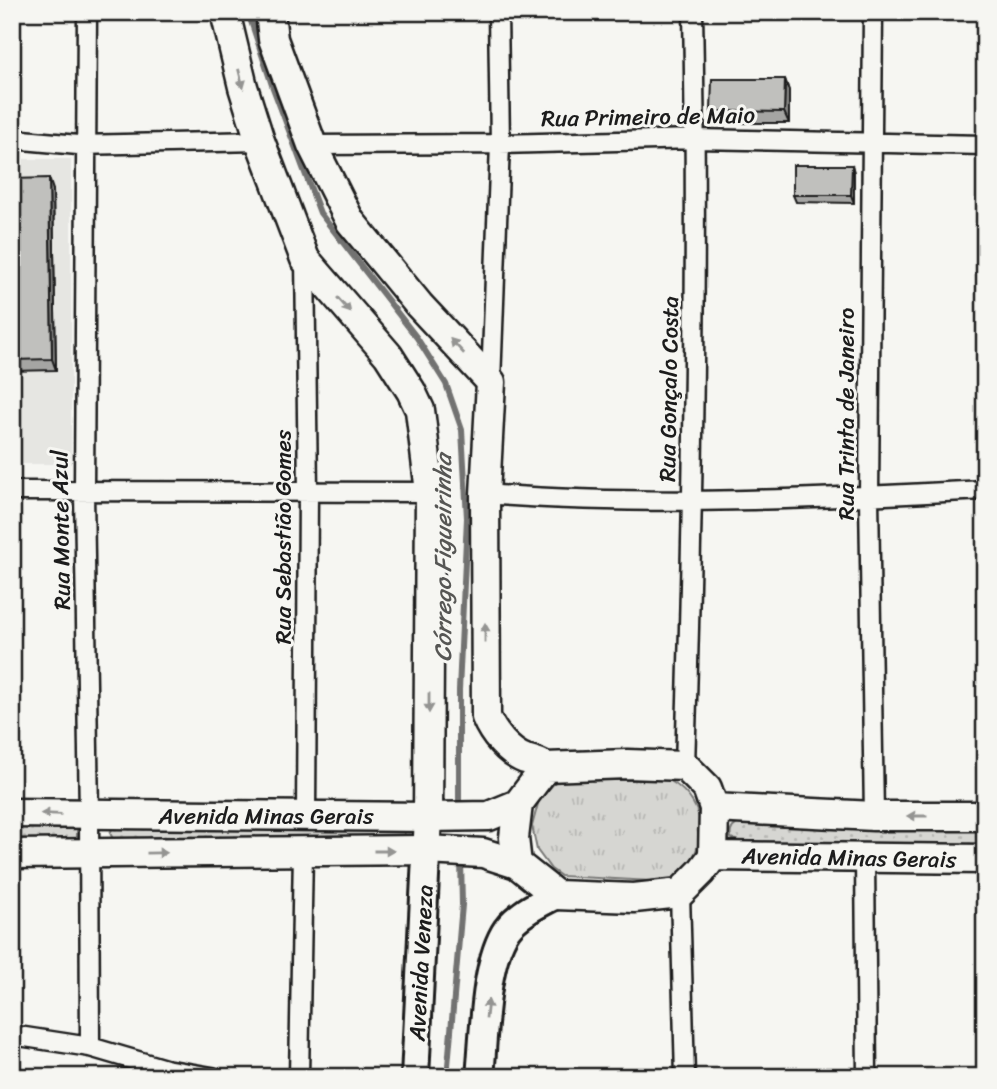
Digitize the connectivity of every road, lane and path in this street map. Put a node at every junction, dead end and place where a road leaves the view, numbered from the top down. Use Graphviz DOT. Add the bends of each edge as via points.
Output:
graph roads {
  1 [pos="88,12"];
  2 [pos="225,12"];
  3 [pos="270,12"];
  4 [pos="498,12"];
  5 [pos="693,12"];
  6 [pos="873,12"];
  7 [pos="12,139"];
  8 [pos="696,139"];
  9 [pos="260,142"];
  10 [pos="872,142"];
  11 [pos="86,144"];
  12 [pos="500,144"];
  13 [pos="312,145"];
  14 [pos="985,145"];
  15 [pos="305,259"];
  16 [pos="491,382"];
  17 [pos="985,490"];
  18 [pos="12,491"];
  19 [pos="308,491"];
  20 [pos="84,492"];
  21 [pos="430,492"];
  22 [pos="485,494"];
  23 [pos="869,497"];
  24 [pos="692,501"];
  25 [pos="685,766"];
  26 [pos="546,767"];
  27 [pos="518,804"];
  28 [pos="714,808"];
  29 [pos="12,813"];
  30 [pos="89,816"];
  31 [pos="306,816"];
  32 [pos="874,816"];
  33 [pos="985,816"];
  34 [pos="428,817"];
  35 [pos="426,850"];
  36 [pos="303,851"];
  37 [pos="12,854"];
  38 [pos="89,854"];
  39 [pos="713,856"];
  40 [pos="865,859"];
  41 [pos="985,859"];
  42 [pos="517,864"];
  43 [pos="680,893"];
  44 [pos="556,895"];
  45 [pos="12,1035"];
  46 [pos="90,1048"];
  47 [pos="162,1073"];
  48 [pos="212,1077"];
  49 [pos="299,1077"];
  50 [pos="415,1077"];
  51 [pos="480,1077"];
  52 [pos="685,1077"];
  53 [pos="867,1077"];
  1 -- 11 [label="street, Rua Monte Azul"];
  2 -- 9 [label="main road, one-way"];
  3 -- 13 [label="main road" via="273,39"];
  4 -- 12 [label="street"];
  5 -- 8 [label="street, Rua Gonçalo Costa"];
  6 -- 10 [label="street, Rua Trinta de Janeiro"];
  7 -- 11 [label="street"];
  8 -- 10 [label="street, Rua Primeiro de Maio"];
  8 -- 12 [label="street, Rua Primeiro de Maio"];
  8 -- 24 [label="street, Rua Gonçalo Costa"];
  9 -- 11 [label="street"];
  9 -- 15 [label="main road"];
  10 -- 14 [label="street, Rua Primeiro de Maio"];
  10 -- 23 [label="street, Rua Trinta de Janeiro"];
  11 -- 20 [label="street, Rua Monte Azul"];
  12 -- 13 [label="street, Rua Primeiro de Maio"];
  12 -- 16 [label="street"];
  16 -- 13 [label="main road, one-way" via="350,221"];
  15 -- 19 [label="street, Rua Sebastião Gomes"];
  15 -- 21 [label="main road, one-way" via="388,355 411,391 424,430"];
  16 -- 22 [label="main road"];
  17 -- 23 [label="street"];
  18 -- 20 [label="street"];
  19 -- 20 [label="street"];
  19 -- 21 [label="street"];
  19 -- 31 [label="street, Rua Sebastião Gomes"];
  20 -- 30 [label="street, Rua Monte Azul"];
  21 -- 34 [label="main road, one-way"];
  22 -- 24 [label="street"];
  26 -- 22 [label="main road, one-way" via="522,758 500,740 486,718"];
  23 -- 24 [label="street"];
  23 -- 32 [label="street, Rua Trinta de Janeiro"];
  24 -- 25 [label="street, Rua Gonçalo Costa"];
  25 -- 26 [label="main road"];
  25 -- 28 [label="main road" via="707,788"];
  26 -- 27 [label="main road"];
  27 -- 34 [label="main road, Avenida Minas Gerais" via="489,816"];
  27 -- 42 [label="main road" via="513,838"];
  28 -- 32 [label="main road, Avenida Minas Gerais"];
  28 -- 39 [label="main road"];
  30 -- 29 [label="main road, Avenida Minas Gerais, one-way"];
  30 -- 31 [label="main road, Avenida Minas Gerais"];
  30 -- 38 [label="street, Rua Monte Azul"];
  31 -- 34 [label="main road, Avenida Minas Gerais"];
  33 -- 32 [label="main road, Avenida Minas Gerais, one-way"];
  34 -- 35 [label="main road, Avenida Veneza"];
  36 -- 35 [label="main road, Avenida Minas Gerais, one-way"];
  35 -- 42 [label="main road, Avenida Minas Gerais" via="483,853"];
  35 -- 50 [label="main road, Avenida Veneza"];
  38 -- 36 [label="main road, Avenida Minas Gerais, one-way"];
  36 -- 49 [label="street"];
  37 -- 38 [label="main road, Avenida Minas Gerais"];
  38 -- 46 [label="street, Rua Monte Azul"];
  39 -- 40 [label="main road, Avenida Minas Gerais"];
  39 -- 43 [label="main road"];
  40 -- 41 [label="main road, Avenida Minas Gerais"];
  40 -- 53 [label="street"];
  42 -- 44 [label="main road"];
  43 -- 44 [label="main road" via="634,898"];
  43 -- 52 [label="street"];
  51 -- 44 [label="main road, one-way" via="497,947 517,918"];
  45 -- 46 [label="street"];
  46 -- 47 [label="street"];
  47 -- 48 [label="street"];
}
